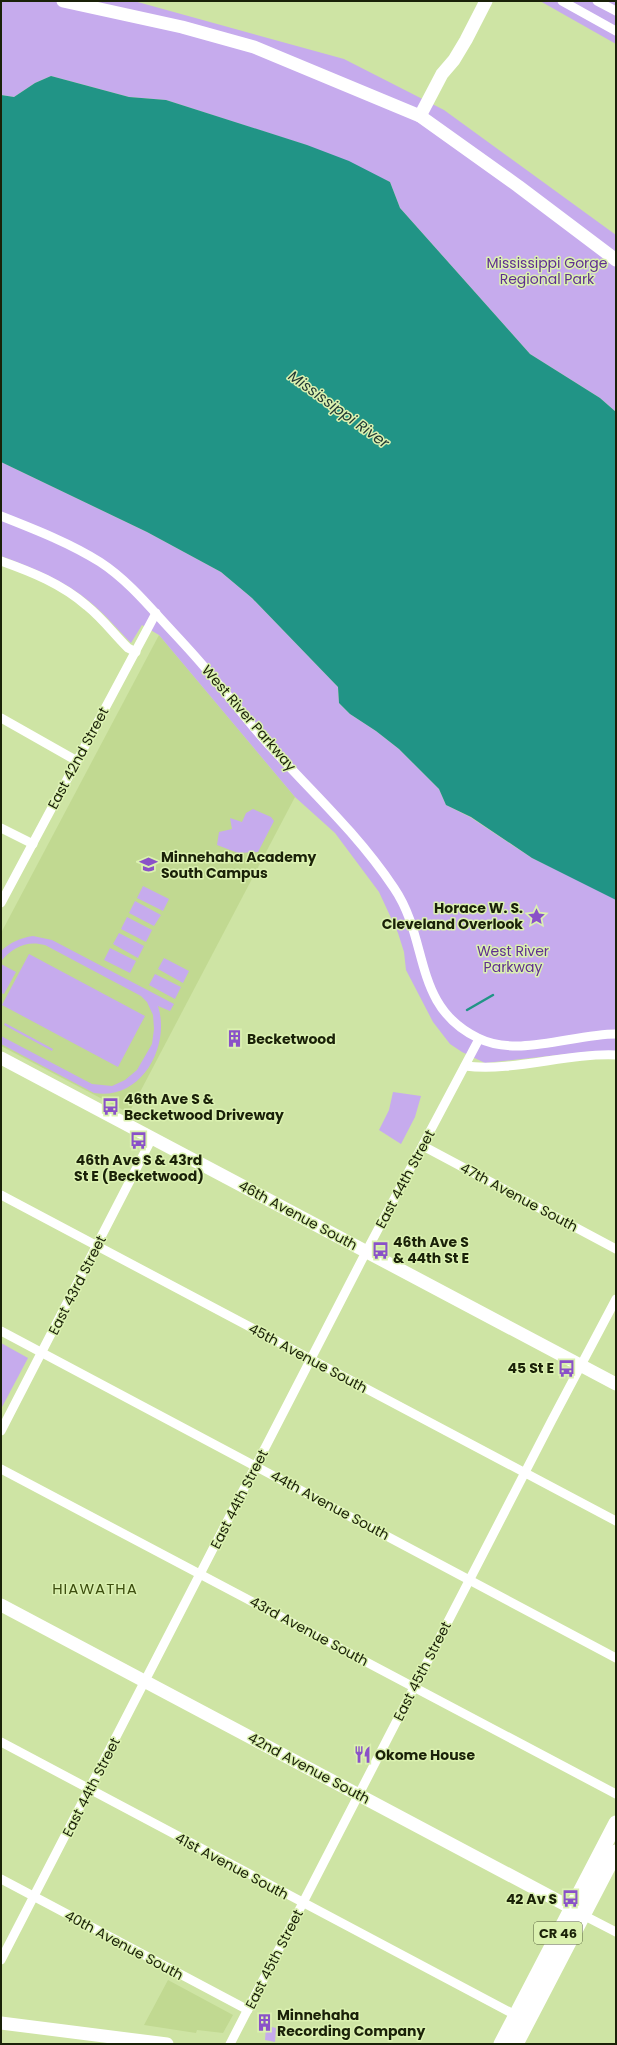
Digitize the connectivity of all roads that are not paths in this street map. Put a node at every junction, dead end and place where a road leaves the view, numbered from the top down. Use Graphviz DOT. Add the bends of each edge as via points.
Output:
graph roads {
  1 [pos="63,1"];
  2 [pos="486,1"];
  3 [pos="562,1"];
  4 [pos="597,1"];
  5 [pos="616,11"];
  6 [pos="616,31"];
  7 [pos="424,118"];
  8 [pos="616,260"];
  9 [pos="1,516"];
  10 [pos="1,561"];
  11 [pos="156,613"];
  12 [pos="136,652"];
  13 [pos="1,718"];
  14 [pos="77,761"];
  15 [pos="1,828"];
  16 [pos="33,844"];
  17 [pos="1,903"];
  18 [pos="616,1034"];
  19 [pos="479,1039"];
  20 [pos="616,1055"];
  21 [pos="1,1058"];
  22 [pos="465,1066"];
  23 [pos="152,1138"];
  24 [pos="423,1146"];
  25 [pos="1,1195"];
  26 [pos="97,1246"];
  27 [pos="616,1249"];
  28 [pos="366,1252"];
  29 [pos="616,1299"];
  30 [pos="1,1331"];
  31 [pos="42,1353"];
  32 [pos="310,1360"];
  33 [pos="581,1365"];
  34 [pos="616,1384"];
  35 [pos="1,1431"];
  36 [pos="256,1466"];
  37 [pos="1,1469"];
  38 [pos="525,1472"];
  39 [pos="616,1521"];
  40 [pos="201,1574"];
  41 [pos="469,1580"];
  42 [pos="1,1605"];
  43 [pos="616,1658"];
  44 [pos="145,1681"];
  45 [pos="414,1688"];
  46 [pos="1,1742"];
  47 [pos="89,1789"];
  48 [pos="616,1794"];
  49 [pos="359,1795"];
  50 [pos="616,1823"];
  51 [pos="616,1852"];
  52 [pos="1,1879"];
  53 [pos="34,1896"];
  54 [pos="303,1903"];
  55 [pos="578,1911"];
  56 [pos="616,1932"];
  57 [pos="1,1960"];
  58 [pos="248,2010"];
  59 [pos="522,2018"];
  60 [pos="1,2023"];
  61 [pos="167,2044"];
  62 [pos="230,2044"];
  63 [pos="501,2044"];
  64 [pos="516,2044"];
  1 -- 7 [label="street" via="182,27 254,47"];
  2 -- 7 [label="street" via="454,60 442,74"];
  3 -- 6 [label="street"];
  4 -- 5 [label="street"];
  7 -- 8 [label="street"];
  9 -- 11 [label="street, West River Parkway" via="98,561 122,579"];
  10 -- 12 [label="street" via="65,589 87,606 128,648"];
  11 -- 12 [label="street, East 42nd Street"];
  11 -- 19 [label="street, West River Parkway" via="255,729 328,805 371,857 403,901 412,922 429,987 435,998 443,1011"];
  12 -- 14 [label="street, East 42nd Street"];
  13 -- 14 [label="street"];
  14 -- 16 [label="street, East 42nd Street"];
  15 -- 16 [label="street"];
  16 -- 17 [label="street, East 42nd Street"];
  18 -- 19 [label="street, West River Parkway" via="514,1047"];
  19 -- 22 [label="street, East 44th Street"];
  20 -- 22 [label="street" via="573,1056 503,1065"];
  21 -- 23 [label="street, 46th Avenue South"];
  22 -- 24 [label="street, East 44th Street"];
  23 -- 26 [label="street, East 43rd Street"];
  23 -- 28 [label="street, 46th Avenue South"];
  24 -- 27 [label="street, 47th Avenue South"];
  24 -- 28 [label="street, East 44th Street"];
  25 -- 26 [label="street, 45th Avenue South"];
  26 -- 31 [label="street, East 43rd Street"];
  26 -- 32 [label="street, 45th Avenue South"];
  28 -- 32 [label="street, East 44th Street"];
  28 -- 33 [label="street, 46th Avenue South"];
  29 -- 33 [label="street, East 45th Street"];
  30 -- 31 [label="street, 44th Avenue South"];
  31 -- 35 [label="street, East 43rd Street"];
  31 -- 36 [label="street, 44th Avenue South"];
  32 -- 36 [label="street, East 44th Street"];
  32 -- 38 [label="street, 45th Avenue South"];
  33 -- 34 [label="street, 46th Avenue South"];
  33 -- 38 [label="street, East 45th Street"];
  36 -- 40 [label="street, East 44th Street"];
  36 -- 41 [label="street, 44th Avenue South"];
  37 -- 40 [label="street, 43rd Avenue South"];
  38 -- 39 [label="street, 45th Avenue South"];
  38 -- 41 [label="street, East 45th Street"];
  40 -- 44 [label="street, East 44th Street"];
  40 -- 45 [label="street, 43rd Avenue South"];
  41 -- 43 [label="street, 44th Avenue South"];
  41 -- 45 [label="street, East 45th Street"];
  42 -- 44 [label="street, 42nd Avenue South"];
  44 -- 47 [label="street, East 44th Street"];
  44 -- 49 [label="street, 42nd Avenue South"];
  45 -- 48 [label="street, 43rd Avenue South"];
  45 -- 49 [label="street, East 45th Street"];
  46 -- 47 [label="street, 41st Avenue South"];
  47 -- 53 [label="street, East 44th Street"];
  47 -- 54 [label="street, 41st Avenue South"];
  49 -- 54 [label="street, East 45th Street"];
  49 -- 55 [label="street, 42nd Avenue South"];
  50 -- 55 [label="main road, CR 46"];
  51 -- 55 [label="main road, CR 46"];
  52 -- 53 [label="street, 40th Avenue South"];
  53 -- 57 [label="street, East 44th Street"];
  53 -- 58 [label="street, 40th Avenue South"];
  54 -- 58 [label="street, East 45th Street"];
  54 -- 59 [label="street, 41st Avenue South"];
  55 -- 56 [label="street, 42nd Avenue South"];
  55 -- 59 [label="main road, CR 46"];
  58 -- 62 [label="street, East 45th Street"];
  59 -- 63 [label="main road, CR 46"];
  59 -- 64 [label="main road, CR 46"];
  60 -- 61 [label="street"];
}
